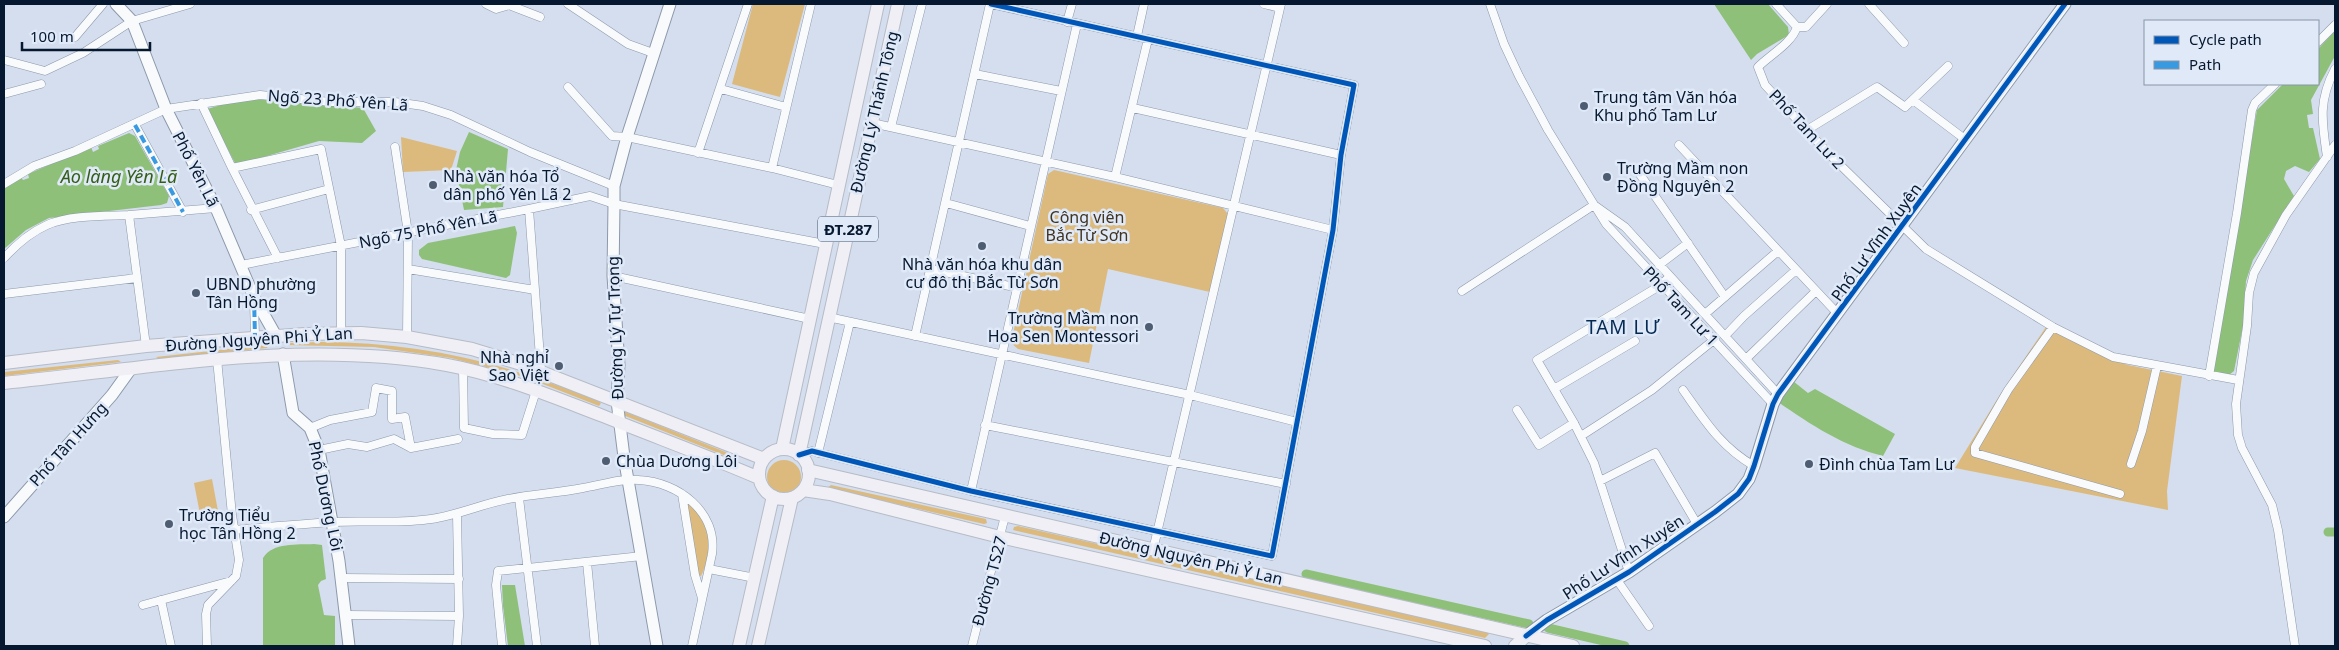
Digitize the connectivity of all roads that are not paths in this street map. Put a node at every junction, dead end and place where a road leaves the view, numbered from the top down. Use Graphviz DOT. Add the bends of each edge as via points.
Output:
graph roads {
  1 [pos="103,4"];
  2 [pos="116,4"];
  3 [pos="190,4"];
  4 [pos="486,4"];
  5 [pos="568,4"];
  6 [pos="748,4"];
  7 [pos="810,4"];
  8 [pos="878,4"];
  9 [pos="898,4"];
  10 [pos="922,4"];
  11 [pos="991,4"];
  12 [pos="1072,4"];
  13 [pos="1144,4"];
  14 [pos="1264,4"];
  15 [pos="1490,4"];
  16 [pos="1776,4"];
  17 [pos="1828,4"];
  18 [pos="1869,4"];
  19 [pos="2065,4"];
  20 [pos="1281,6"];
  21 [pos="666,7"];
  22 [pos="540,17"];
  23 [pos="132,21"];
  24 [pos="1067,22"];
  25 [pos="1077,24"];
  26 [pos="2335,25"];
  27 [pos="1797,27"];
  28 [pos="1137,36"];
  29 [pos="75,37"];
  30 [pos="1148,39"];
  31 [pos="2319,41"];
  32 [pos="1904,43"];
  33 [pos="653,53"];
  34 [pos="4,60"];
  35 [pos="1267,66"];
  36 [pos="1948,66"];
  37 [pos="2335,68"];
  38 [pos="975,74"];
  39 [pos="41,84"];
  40 [pos="2274,85"];
  41 [pos="568,88"];
  42 [pos="721,89"];
  43 [pos="1061,92"];
  44 [pos="4,94"];
  45 [pos="1913,100"];
  46 [pos="201,104"];
  47 [pos="786,107"];
  48 [pos="1133,108"];
  49 [pos="166,109"];
  50 [pos="872,123"];
  51 [pos="135,125"];
  52 [pos="890,127"];
  53 [pos="1807,130"];
  54 [pos="1250,135"];
  55 [pos="627,137"];
  56 [pos="1966,140"];
  57 [pos="959,144"];
  58 [pos="1679,145"];
  59 [pos="2335,145"];
  60 [pos="395,147"];
  61 [pos="698,153"];
  62 [pos="1341,154"];
  63 [pos="2327,158"];
  64 [pos="1046,162"];
  65 [pos="232,168"];
  66 [pos="772,168"];
  67 [pos="1639,173"];
  68 [pos="1114,177"];
  69 [pos="4,184"];
  70 [pos="838,185"];
  71 [pos="614,186"];
  72 [pos="329,189"];
  73 [pos="946,203"];
  74 [pos="614,204"];
  75 [pos="1594,205"];
  76 [pos="216,208"];
  77 [pos="1235,208"];
  78 [pos="251,210"];
  79 [pos="529,210"];
  80 [pos="183,212"];
  81 [pos="832,212"];
  82 [pos="129,214"];
  83 [pos="850,216"];
  84 [pos="1030,226"];
  85 [pos="1902,228"];
  86 [pos="1333,230"];
  87 [pos="408,233"];
  88 [pos="1688,243"];
  89 [pos="825,244"];
  90 [pos="341,246"];
  91 [pos="1778,251"];
  92 [pos="4,258"];
  93 [pos="278,258"];
  94 [pos="1659,264"];
  95 [pos="240,265"];
  96 [pos="931,269"];
  97 [pos="408,270"];
  98 [pos="1796,270"];
  99 [pos="613,276"];
  100 [pos="1670,276"];
  101 [pos="137,278"];
  102 [pos="1661,285"];
  103 [pos="1019,288"];
  104 [pos="535,290"];
  105 [pos="1462,291"];
  106 [pos="1816,291"];
  107 [pos="4,294"];
  108 [pos="254,297"];
  109 [pos="1725,297"];
  110 [pos="1705,314"];
  111 [pos="1838,314"];
  112 [pos="828,317"];
  113 [pos="810,318"];
  114 [pos="850,322"];
  115 [pos="2053,327"];
  116 [pos="341,332"];
  117 [pos="1723,334"];
  118 [pos="276,336"];
  119 [pos="915,336"];
  120 [pos="255,337"];
  121 [pos="407,337"];
  122 [pos="1635,341"];
  123 [pos="1712,341"];
  124 [pos="146,346"];
  125 [pos="283,354"];
  126 [pos="1002,355"];
  127 [pos="217,359"];
  128 [pos="1746,359"];
  129 [pos="4,363"];
  130 [pos="2157,366"];
  131 [pos="463,369"];
  132 [pos="130,370"];
  133 [pos="541,371"];
  134 [pos="2213,377"];
  135 [pos="2238,380"];
  136 [pos="4,383"];
  137 [pos="1554,389"];
  138 [pos="1683,390"];
  139 [pos="536,391"];
  140 [pos="1190,395"];
  141 [pos="1776,399"];
  142 [pos="617,402"];
  143 [pos="1517,410"];
  144 [pos="1297,422"];
  145 [pos="620,423"];
  146 [pos="1574,423"];
  147 [pos="985,425"];
  148 [pos="310,428"];
  149 [pos="1580,436"];
  150 [pos="458,439"];
  151 [pos="411,448"];
  152 [pos="782,449"];
  153 [pos="320,450"];
  154 [pos="818,453"];
  155 [pos="800,455"];
  156 [pos="764,459"];
  157 [pos="1174,463"];
  158 [pos="2131,464"];
  159 [pos="1754,466"];
  160 [pos="808,470"];
  161 [pos="759,478"];
  162 [pos="628,480"];
  163 [pos="1600,481"];
  164 [pos="1286,484"];
  165 [pos="803,490"];
  166 [pos="971,491"];
  167 [pos="682,494"];
  168 [pos="2120,494"];
  169 [pos="773,496"];
  170 [pos="519,498"];
  171 [pos="792,498"];
  172 [pos="457,515"];
  173 [pos="4,516"];
  174 [pos="1006,516"];
  175 [pos="332,522"];
  176 [pos="1697,524"];
  177 [pos="234,530"];
  178 [pos="1158,532"];
  179 [pos="1000,537"];
  180 [pos="1153,550"];
  181 [pos="642,556"];
  182 [pos="587,562"];
  183 [pos="527,567"];
  184 [pos="709,568"];
  185 [pos="1629,572"];
  186 [pos="342,578"];
  187 [pos="755,578"];
  188 [pos="459,579"];
  189 [pos="233,580"];
  190 [pos="1617,580"];
  191 [pos="161,600"];
  192 [pos="702,600"];
  193 [pos="143,604"];
  194 [pos="347,616"];
  195 [pos="459,616"];
  196 [pos="1649,626"];
  197 [pos="1526,636"];
  198 [pos="172,646"];
  199 [pos="207,646"];
  200 [pos="349,646"];
  201 [pos="457,646"];
  202 [pos="502,646"];
  203 [pos="537,646"];
  204 [pos="595,646"];
  205 [pos="657,646"];
  206 [pos="692,646"];
  207 [pos="739,646"];
  208 [pos="758,646"];
  209 [pos="972,646"];
  210 [pos="1485,646"];
  211 [pos="1515,646"];
  212 [pos="1573,646"];
  213 [pos="2295,646"];
  1 -- 29 [label="street"];
  2 -- 23 [label="street, Phố Yên Lã"];
  3 -- 23 [label="street"];
  4 -- 22 [label="street" via="496,9 509,5"];
  5 -- 33 [label="street" via="628,44"];
  6 -- 42 [label="street"];
  7 -- 47 [label="street"];
  8 -- 70 [label="main road, Đường Lý Thánh Tông / ĐT.287"];
  9 -- 50 [label="main road, Đường Lý Thánh Tông / ĐT.287"];
  10 -- 52 [label="street"];
  11 -- 24 [label="street"];
  11 -- 38 [label="street"];
  12 -- 24 [label="street"];
  13 -- 28 [label="street"];
  14 -- 20 [label="street"];
  15 -- 75 [label="street, Phố Tam Lư 1" via="1519,76"];
  16 -- 27 [label="street"];
  17 -- 27 [label="street" via="1806,26"];
  18 -- 32 [label="street"];
  19 -- 56 [label="street, Phố Lư Vĩnh Xuyên"];
  20 -- 35 [label="street"];
  21 -- 33 [label="street, Đường Lý Tự Trọng"];
  23 -- 34 [label="street" via="83,53 45,71"];
  23 -- 49 [label="street, Phố Yên Lã"];
  24 -- 25 [label="street"];
  25 -- 28 [label="street"];
  25 -- 43 [label="street"];
  26 -- 31 [label="street"];
  27 -- 53 [label="street, Phố Tam Lư 2" via="1786,42 1758,67 1765,85"];
  28 -- 30 [label="street"];
  30 -- 35 [label="street"];
  30 -- 48 [label="street"];
  33 -- 55 [label="street, Đường Lý Tự Trọng"];
  35 -- 54 [label="street"];
  35 -- 62 [label="street" via="1354,85"];
  36 -- 45 [label="street"];
  37 -- 63 [label="street" via="2326,86 2322,110"];
  38 -- 43 [label="street"];
  38 -- 57 [label="street"];
  39 -- 44 [label="street"];
  40 -- 134 [label="street" via="2252,110"];
  41 -- 55 [label="street" via="607,133"];
  42 -- 47 [label="street"];
  42 -- 61 [label="street"];
  43 -- 64 [label="street"];
  45 -- 53 [label="street" via="1905,107 1877,87"];
  45 -- 56 [label="street"];
  46 -- 49 [label="street, Ngõ 23 Phố Yên Lã"];
  46 -- 65 [label="street"];
  46 -- 71 [label="street, Ngõ 23 Phố Yên Lã" via="260,95 422,106 451,115"];
  47 -- 66 [label="street"];
  48 -- 54 [label="street"];
  48 -- 68 [label="street"];
  49 -- 51 [label="street, Ngõ 23 Phố Yên Lã"];
  49 -- 76 [label="street, Phố Yên Lã"];
  50 -- 52 [label="street"];
  50 -- 83 [label="main road, Đường Lý Thánh Tông / ĐT.287"];
  51 -- 69 [label="street, Ngõ 23 Phố Yên Lã" via="76,151 46,160"];
  51 -- 80 [label="street"];
  52 -- 57 [label="street"];
  53 -- 85 [label="street, Phố Tam Lư 2"];
  54 -- 62 [label="street"];
  54 -- 77 [label="street"];
  55 -- 61 [label="street"];
  55 -- 71 [label="street, Đường Lý Tự Trọng"];
  56 -- 85 [label="street, Phố Lư Vĩnh Xuyên"];
  57 -- 64 [label="street"];
  57 -- 73 [label="street"];
  58 -- 91 [label="street"];
  59 -- 63 [label="street"];
  60 -- 87 [label="street"];
  61 -- 66 [label="street"];
  62 -- 86 [label="street"];
  63 -- 135 [label="street" via="2286,215 2254,273"];
  64 -- 68 [label="street"];
  64 -- 84 [label="street"];
  65 -- 72 [label="street" via="321,149"];
  65 -- 78 [label="street"];
  66 -- 70 [label="street"];
  67 -- 88 [label="street"];
  68 -- 77 [label="street"];
  70 -- 81 [label="main road, Đường Lý Thánh Tông / ĐT.287"];
  71 -- 74 [label="street, Đường Lý Tự Trọng"];
  72 -- 78 [label="street"];
  72 -- 90 [label="street"];
  73 -- 84 [label="street"];
  73 -- 96 [label="street"];
  74 -- 79 [label="street, Ngõ 75 Phố Yên Lã" via="590,196"];
  74 -- 89 [label="street, Ngõ 75 Phố Yên Lã"];
  74 -- 99 [label="street, Đường Lý Tự Trọng"];
  75 -- 94 [label="street, Phố Tam Lư 1" via="1620,224"];
  75 -- 102 [label="street, Phố Tam Lư 1" via="1606,224"];
  75 -- 105 [label="street"];
  76 -- 80 [label="street"];
  76 -- 95 [label="street, Phố Yên Lã"];
  77 -- 86 [label="street"];
  77 -- 140 [label="street"];
  78 -- 93 [label="street"];
  79 -- 87 [label="street, Ngõ 75 Phố Yên Lã"];
  79 -- 104 [label="street"];
  80 -- 82 [label="street"];
  81 -- 83 [label="main road"];
  81 -- 89 [label="main road, Đường Lý Thánh Tông / ĐT.287"];
  82 -- 92 [label="street" via="48,224"];
  82 -- 101 [label="street"];
  83 -- 112 [label="main road, Đường Lý Thánh Tông / ĐT.287"];
  84 -- 103 [label="street"];
  85 -- 111 [label="street, Phố Lư Vĩnh Xuyên"];
  85 -- 115 [label="street, Phố Tam Lư 2" via="1926,249"];
  86 -- 144 [label="street"];
  87 -- 90 [label="street, Ngõ 75 Phố Yên Lã"];
  87 -- 97 [label="street"];
  88 -- 94 [label="street"];
  88 -- 109 [label="street"];
  89 -- 113 [label="main road, Đường Lý Thánh Tông / ĐT.287"];
  90 -- 93 [label="street, Ngõ 75 Phố Yên Lã"];
  90 -- 116 [label="street"];
  91 -- 98 [label="street"];
  91 -- 109 [label="street"];
  93 -- 95 [label="street, Ngõ 75 Phố Yên Lã"];
  94 -- 100 [label="street, Phố Tam Lư 1"];
  95 -- 108 [label="street, Phố Yên Lã"];
  96 -- 103 [label="street"];
  96 -- 119 [label="street"];
  97 -- 104 [label="street"];
  97 -- 121 [label="street"];
  98 -- 106 [label="street"];
  98 -- 117 [label="street"];
  99 -- 113 [label="street"];
  99 -- 142 [label="street, Đường Lý Tự Trọng" via="619,365"];
  100 -- 102 [label="street"];
  100 -- 110 [label="street, Phố Tam Lư 1"];
  101 -- 107 [label="street"];
  101 -- 124 [label="street"];
  102 -- 123 [label="street, Phố Tam Lư 1"];
  102 -- 137 [label="street" via="1537,360"];
  103 -- 126 [label="street"];
  104 -- 133 [label="street"];
  106 -- 111 [label="street"];
  106 -- 128 [label="street"];
  108 -- 118 [label="street, Phố Yên Lã"];
  108 -- 120 [label="street"];
  109 -- 110 [label="street"];
  110 -- 117 [label="street, Phố Tam Lư 1"];
  111 -- 141 [label="street, Phố Lư Vĩnh Xuyên"];
  112 -- 114 [label="street"];
  112 -- 155 [label="main road, Đường Lý Thánh Tông / ĐT.287"];
  113 -- 152 [label="main road, Đường Lý Thánh Tông / ĐT.287"];
  114 -- 119 [label="street"];
  114 -- 154 [label="street"];
  115 -- 130 [label="street, Phố Tam Lư 2" via="2113,357"];
  115 -- 168 [label="street" via="2008,390 1975,453"];
  116 -- 118 [label="main road, Đường Nguyên Phi Ỷ Lan"];
  116 -- 121 [label="main road, Đường Nguyên Phi Ỷ Lan"];
  117 -- 123 [label="street"];
  117 -- 128 [label="street, Phố Tam Lư 1"];
  118 -- 120 [label="main road, Đường Nguyên Phi Ỷ Lan"];
  118 -- 125 [label="main road"];
  119 -- 126 [label="street"];
  120 -- 124 [label="main road, Đường Nguyên Phi Ỷ Lan"];
  121 -- 133 [label="main road, Đường Nguyên Phi Ỷ Lan" via="472,349"];
  122 -- 137 [label="street"];
  123 -- 141 [label="street, Phố Tam Lư 1"];
  123 -- 149 [label="street" via="1652,390"];
  124 -- 129 [label="main road, Đường Nguyên Phi Ỷ Lan"];
  124 -- 132 [label="main road"];
  125 -- 127 [label="main road, Đường Nguyên Phi Ỷ Lan"];
  125 -- 131 [label="main road, Đường Nguyên Phi Ỷ Lan" via="363,356"];
  125 -- 148 [label="street, Phố Dương Lôi" via="293,413"];
  126 -- 140 [label="street"];
  126 -- 147 [label="street"];
  127 -- 132 [label="main road, Đường Nguyên Phi Ỷ Lan"];
  127 -- 177 [label="street"];
  128 -- 141 [label="street, Phố Tam Lư 1"];
  130 -- 134 [label="street, Phố Tam Lư 2"];
  130 -- 158 [label="street"];
  131 -- 139 [label="main road, Đường Nguyên Phi Ỷ Lan"];
  131 -- 139 [label="street" via="464,428 492,434 522,434"];
  132 -- 136 [label="main road, Đường Nguyên Phi Ỷ Lan"];
  132 -- 173 [label="street, Phố Tân Hưng" via="112,395"];
  133 -- 142 [label="main road, Đường Nguyên Phi Ỷ Lan"];
  134 -- 135 [label="street, Phố Tam Lư 2"];
  135 -- 213 [label="street" via="2235,420 2238,435 2272,505"];
  137 -- 146 [label="street"];
  138 -- 159 [label="street" via="1711,430 1735,455"];
  139 -- 145 [label="main road, Đường Nguyên Phi Ỷ Lan"];
  140 -- 144 [label="street"];
  140 -- 157 [label="street"];
  141 -- 159 [label="street, Phố Lư Vĩnh Xuyên"];
  142 -- 145 [label="street, Đường Lý Tự Trọng"];
  142 -- 156 [label="main road, Đường Nguyên Phi Ỷ Lan"];
  143 -- 146 [label="street" via="1539,445"];
  144 -- 164 [label="street"];
  145 -- 161 [label="main road, Đường Nguyên Phi Ỷ Lan"];
  145 -- 162 [label="street, Đường Lý Tự Trọng"];
  146 -- 149 [label="street"];
  147 -- 157 [label="street"];
  147 -- 166 [label="street"];
  148 -- 151 [label="street" via="330,420 372,412 376,388 392,391 392,419 405,417"];
  148 -- 153 [label="street, Phố Dương Lôi"];
  149 -- 163 [label="street"];
  150 -- 151 [label="street"];
  151 -- 153 [label="street" via="394,439 367,447 348,444"];
  152 -- 155 [label="main road"];
  152 -- 156 [label="main road"];
  153 -- 175 [label="street, Phố Dương Lôi"];
  154 -- 155 [label="street" via="812,451"];
  154 -- 166 [label="street"];
  155 -- 160 [label="main road"];
  156 -- 161 [label="main road"];
  157 -- 164 [label="street"];
  157 -- 178 [label="street"];
  159 -- 176 [label="street, Phố Lư Vĩnh Xuyên" via="1749,480 1738,494"];
  160 -- 165 [label="main road"];
  160 -- 174 [label="main road, Đường Nguyên Phi Ỷ Lan"];
  161 -- 169 [label="main road"];
  162 -- 167 [label="street" via="648,481"];
  162 -- 170 [label="street"];
  162 -- 181 [label="street, Đường Lý Tự Trọng"];
  163 -- 176 [label="street" via="1654,454"];
  163 -- 185 [label="street"];
  164 -- 178 [label="street" via="1272,556"];
  165 -- 171 [label="main road"];
  165 -- 179 [label="main road, Đường Nguyên Phi Ỷ Lan"];
  166 -- 178 [label="street"];
  167 -- 184 [label="street" via="699,508 708,522 714,541"];
  167 -- 192 [label="street"];
  169 -- 171 [label="main road"];
  169 -- 187 [label="main road"];
  170 -- 172 [label="street" via="482,505"];
  170 -- 183 [label="street"];
  171 -- 208 [label="main road"];
  172 -- 175 [label="street" via="429,520"];
  172 -- 188 [label="street"];
  174 -- 179 [label="street, Đường TS27"];
  174 -- 180 [label="main road, Đường Nguyên Phi Ỷ Lan"];
  175 -- 177 [label="street"];
  175 -- 186 [label="street, Phố Dương Lôi"];
  176 -- 185 [label="street, Phố Lư Vĩnh Xuyên"];
  177 -- 189 [label="street" via="239,560"];
  178 -- 180 [label="street"];
  179 -- 209 [label="street, Đường TS27"];
  179 -- 210 [label="main road, Đường Nguyên Phi Ỷ Lan"];
  180 -- 197 [label="main road, Đường Nguyên Phi Ỷ Lan"];
  181 -- 182 [label="street"];
  181 -- 205 [label="street, Đường Lý Tự Trọng"];
  182 -- 183 [label="street"];
  182 -- 204 [label="street"];
  183 -- 202 [label="street" via="496,573"];
  183 -- 203 [label="street"];
  184 -- 187 [label="street"];
  184 -- 192 [label="street"];
  185 -- 190 [label="street, Phố Lư Vĩnh Xuyên"];
  186 -- 188 [label="street"];
  186 -- 194 [label="street, Phố Dương Lôi"];
  187 -- 207 [label="main road"];
  188 -- 195 [label="street"];
  189 -- 191 [label="street"];
  189 -- 199 [label="street" via="208,605"];
  190 -- 196 [label="street"];
  190 -- 197 [label="street, Phố Lư Vĩnh Xuyên" via="1547,620"];
  191 -- 193 [label="street"];
  191 -- 198 [label="street"];
  192 -- 206 [label="street"];
  194 -- 195 [label="street"];
  194 -- 200 [label="street, Phố Dương Lôi"];
  195 -- 201 [label="street"];
  197 -- 211 [label="main road"];
  197 -- 212 [label="main road, Đường Nguyên Phi Ỷ Lan"];
}
